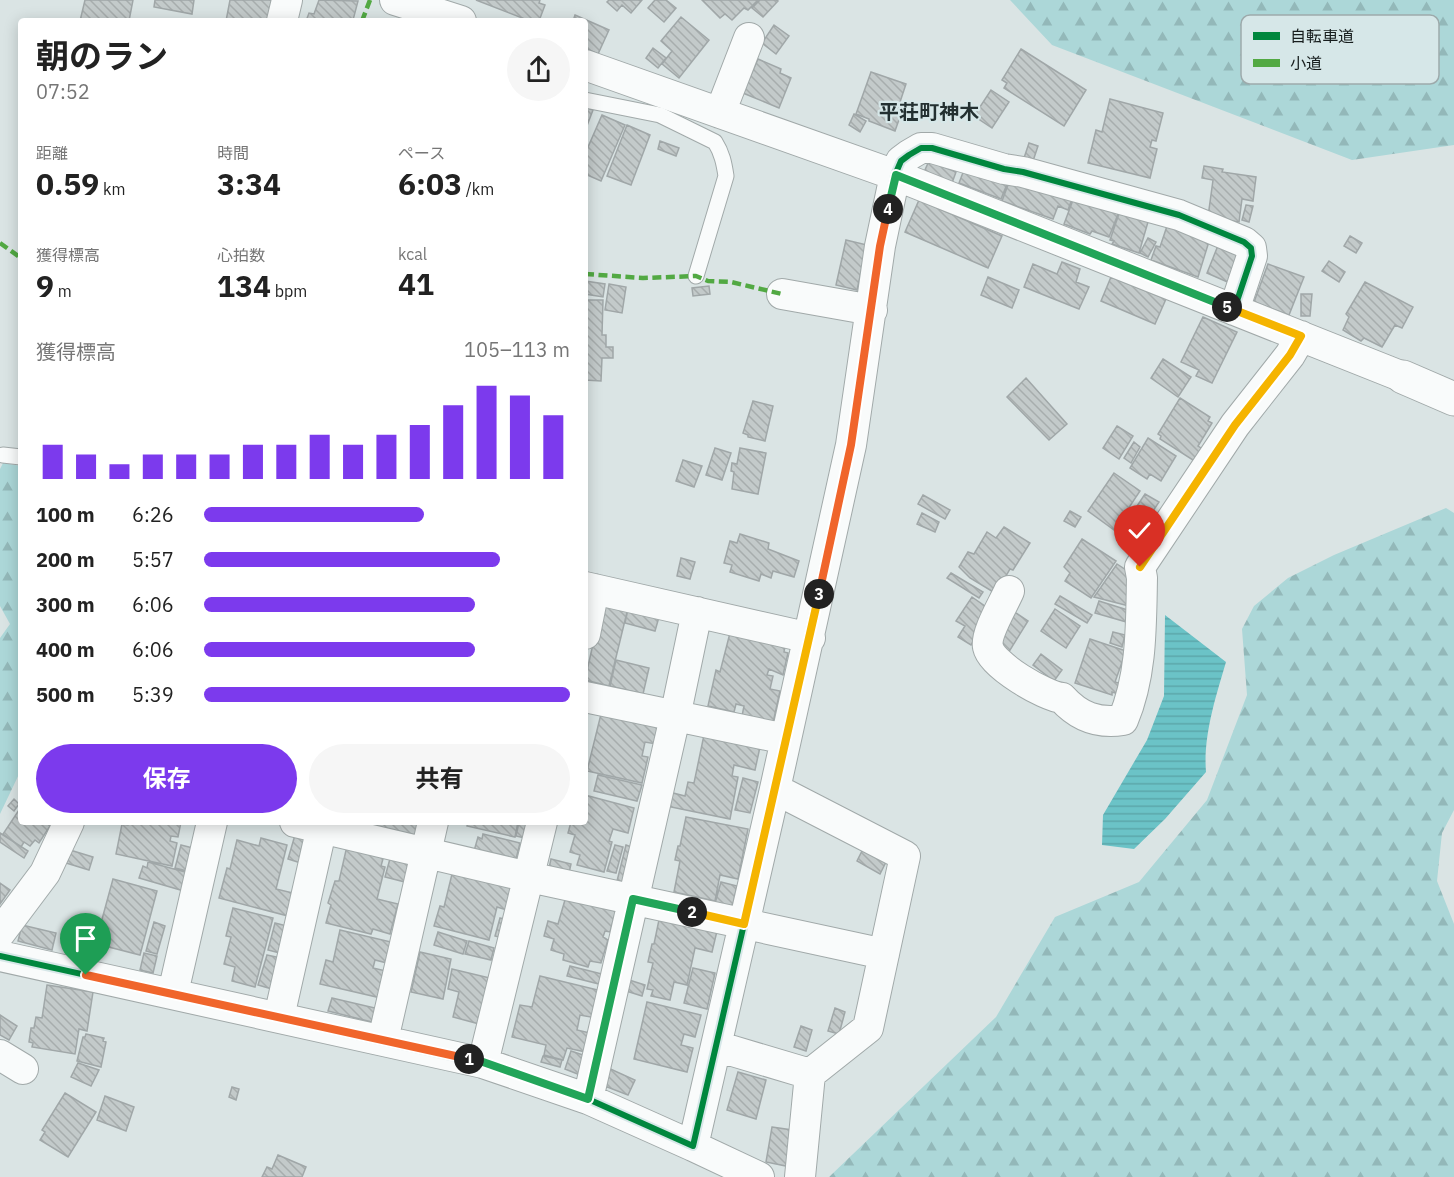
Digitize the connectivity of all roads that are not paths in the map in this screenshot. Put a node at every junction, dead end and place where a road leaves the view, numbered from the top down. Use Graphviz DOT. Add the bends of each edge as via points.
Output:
graph roads {
  1 [pos="287,0"];
  2 [pos="395,0"];
  3 [pos="450,12"];
  4 [pos="283,18"];
  5 [pos="749,38"];
  6 [pos="588,66"];
  7 [pos="588,101"];
  8 [pos="720,113"];
  9 [pos="896,175"];
  10 [pos="696,276"];
  11 [pos="782,294"];
  12 [pos="872,310"];
  13 [pos="1234,310"];
  14 [pos="1301,336"];
  15 [pos="1403,377"];
  16 [pos="1454,399"];
  17 [pos="3,455"];
  18 [pos="18,457"];
  19 [pos="589,588"];
  20 [pos="1009,591"];
  21 [pos="697,612"];
  22 [pos="810,638"];
  23 [pos="588,698"];
  24 [pos="675,717"];
  25 [pos="786,739"];
  26 [pos="776,789"];
  27 [pos="68,825"];
  28 [pos="211,825"];
  29 [pos="313,825"];
  30 [pos="317,825"];
  31 [pos="432,825"];
  32 [pos="541,825"];
  33 [pos="427,852"];
  34 [pos="529,877"];
  35 [pos="633,899"];
  36 [pos="744,924"];
  37 [pos="0,933"];
  38 [pos="884,954"];
  39 [pos="0,956"];
  40 [pos="173,993"];
  41 [pos="279,1017"];
  42 [pos="382,1040"];
  43 [pos="716,1046"];
  44 [pos="483,1062"];
  45 [pos="810,1074"];
  46 [pos="588,1099"];
  47 [pos="693,1146"];
  48 [pos="759,1177"];
  49 [pos="800,1177"];
  1 -- 4 [label="street"];
  2 -- 3 [label="street"];
  5 -- 8 [label="street"];
  6 -- 8 [label="street"];
  7 -- 10 [label="lane" via="660,115 715,142 720,150 726,176"];
  8 -- 9 [label="street"];
  9 -- 12 [label="street" via="880,246"];
  9 -- 13 [label="street"];
  9 -- 13 [label="street" via="901,161 909,154 933,148 1179,215 1251,248 1252,256"];
  11 -- 12 [label="street"];
  12 -- 22 [label="street" via="851,445"];
  13 -- 14 [label="street"];
  14 -- 15 [label="street"];
  14 -- 20 [label="street" via="1235,425 1140,567 1140,649 1133,697 1123,720 1106,723 1074,712 1062,698 1052,697 994,659 988,646 990,632"];
  15 -- 16 [label="street"];
  17 -- 18 [label="lane"];
  19 -- 21 [label="street"];
  21 -- 22 [label="street"];
  21 -- 24 [label="street"];
  22 -- 25 [label="street"];
  23 -- 24 [label="street"];
  24 -- 25 [label="street"];
  24 -- 35 [label="street"];
  25 -- 26 [label="street"];
  26 -- 36 [label="street"];
  26 -- 38 [label="street" via="905,855"];
  27 -- 37 [label="street" via="45,873"];
  28 -- 40 [label="street"];
  29 -- 41 [label="street"];
  30 -- 33 [label="street"];
  31 -- 33 [label="street"];
  32 -- 34 [label="street"];
  33 -- 34 [label="street"];
  33 -- 42 [label="street"];
  34 -- 35 [label="street"];
  34 -- 44 [label="street"];
  35 -- 36 [label="street"];
  35 -- 46 [label="street"];
  36 -- 38 [label="street"];
  36 -- 43 [label="street"];
  38 -- 45 [label="street" via="868,1028"];
  39 -- 40 [label="street"];
  40 -- 41 [label="street"];
  41 -- 42 [label="street"];
  42 -- 44 [label="street"];
  43 -- 45 [label="street"];
  43 -- 47 [label="street"];
  44 -- 46 [label="street"];
  45 -- 49 [label="street"];
  46 -- 47 [label="street"];
  47 -- 48 [label="street"];
}
